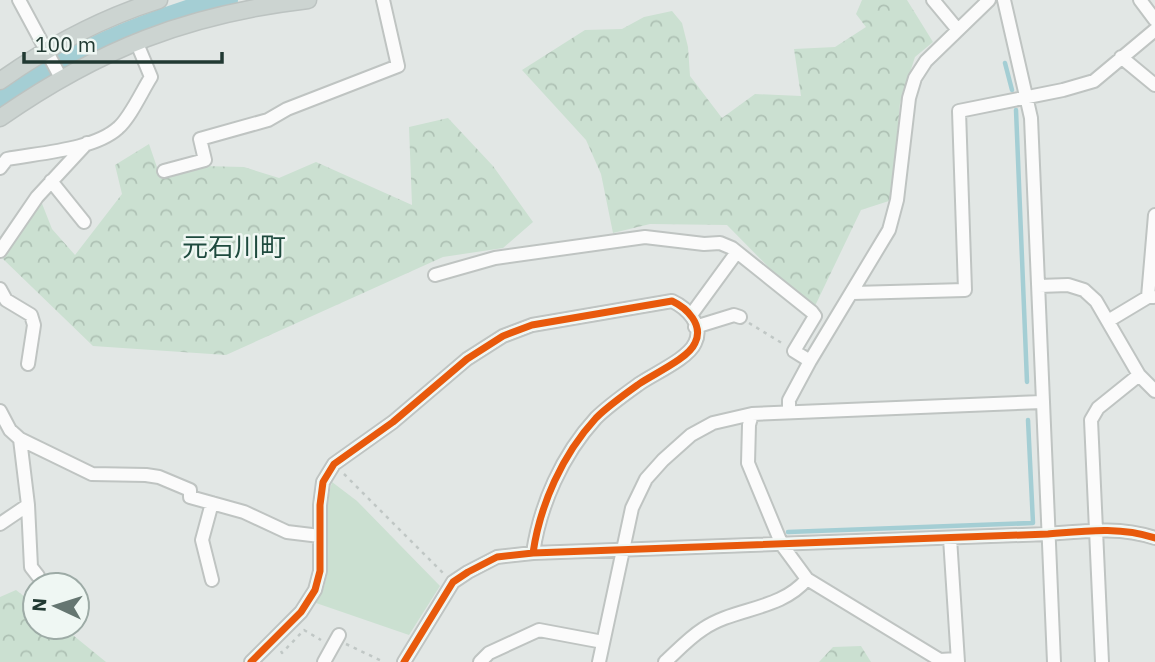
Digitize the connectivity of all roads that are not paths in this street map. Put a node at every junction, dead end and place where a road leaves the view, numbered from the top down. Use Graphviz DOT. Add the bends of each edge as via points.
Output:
graph roads {
  1 [pos="19,0"];
  2 [pos="159,0"];
  3 [pos="308,0"];
  4 [pos="383,0"];
  5 [pos="933,0"];
  6 [pos="989,0"];
  7 [pos="1004,0"];
  8 [pos="1140,0"];
  9 [pos="1155,20"];
  10 [pos="958,30"];
  11 [pos="1155,30"];
  12 [pos="136,41"];
  13 [pos="1121,57"];
  14 [pos="53,65"];
  15 [pos="0,81"];
  16 [pos="1155,85"];
  17 [pos="1028,98"];
  18 [pos="0,118"];
  19 [pos="88,143"];
  20 [pos="0,168"];
  21 [pos="163,171"];
  22 [pos="51,181"];
  23 [pos="1155,215"];
  24 [pos="84,222"];
  25 [pos="0,251"];
  26 [pos="737,252"];
  27 [pos="435,275"];
  28 [pos="1039,286"];
  29 [pos="0,289"];
  30 [pos="853,293"];
  31 [pos="1152,297"];
  32 [pos="740,317"];
  33 [pos="693,321"];
  34 [pos="1108,321"];
  35 [pos="810,361"];
  36 [pos="28,363"];
  37 [pos="1139,375"];
  38 [pos="1155,391"];
  39 [pos="1042,402"];
  40 [pos="0,411"];
  41 [pos="789,411"];
  42 [pos="752,414"];
  43 [pos="20,439"];
  44 [pos="212,503"];
  45 [pos="28,505"];
  46 [pos="0,524"];
  47 [pos="1097,530"];
  48 [pos="1048,534"];
  49 [pos="320,536"];
  50 [pos="950,538"];
  51 [pos="1155,538"];
  52 [pos="782,545"];
  53 [pos="622,551"];
  54 [pos="533,553"];
  55 [pos="34,571"];
  56 [pos="807,579"];
  57 [pos="212,580"];
  58 [pos="338,637"];
  59 [pos="603,642"];
  60 [pos="958,661"];
  61 [pos="251,662"];
  62 [pos="324,662"];
  63 [pos="404,662"];
  64 [pos="480,662"];
  65 [pos="599,662"];
  66 [pos="665,662"];
  67 [pos="1054,662"];
  68 [pos="1102,662"];
  1 -- 14 [label="street"];
  2 -- 14 [label="main road" via="93,26"];
  3 -- 12 [label="main road" via="224,13"];
  4 -- 21 [label="street" via="398,66 268,120 200,139 205,160"];
  5 -- 10 [label="street"];
  6 -- 10 [label="street"];
  7 -- 17 [label="street"];
  8 -- 9 [label="street"];
  10 -- 30 [label="street" via="915,78 889,230"];
  11 -- 13 [label="street"];
  12 -- 14 [label="main road"];
  12 -- 19 [label="street" via="151,77 119,127"];
  13 -- 16 [label="street"];
  13 -- 17 [label="street" via="1094,81"];
  14 -- 15 [label="main road"];
  14 -- 18 [label="main road"];
  17 -- 28 [label="street"];
  17 -- 30 [label="street" via="958,111 965,290"];
  19 -- 20 [label="street" via="7,159"];
  19 -- 22 [label="street"];
  22 -- 24 [label="street"];
  22 -- 25 [label="street"];
  23 -- 31 [label="street"];
  26 -- 27 [label="street" via="720,243 645,237 495,258"];
  26 -- 33 [label="street"];
  26 -- 35 [label="street" via="815,316 794,351"];
  28 -- 34 [label="street" via="1068,285 1084,290"];
  28 -- 39 [label="street"];
  29 -- 36 [label="street" via="6,300 31,315 34,325"];
  30 -- 35 [label="street"];
  31 -- 34 [label="street"];
  32 -- 33 [label="street"];
  33 -- 49 [label="street" via="684,307 672,301 532,325 503,336 334,464 323,482"];
  33 -- 54 [label="street" via="697,339 692,350 597,417 578,443 553,484 538,523"];
  34 -- 37 [label="street"];
  35 -- 41 [label="street" via="789,400"];
  37 -- 38 [label="street"];
  37 -- 47 [label="street" via="1098,408 1091,420"];
  39 -- 41 [label="street"];
  39 -- 48 [label="street"];
  40 -- 43 [label="street"];
  41 -- 42 [label="street"];
  42 -- 52 [label="street" via="748,463"];
  42 -- 53 [label="street" via="713,423 663,460 646,479 632,508"];
  43 -- 44 [label="street" via="92,474 159,477 190,490 191,498"];
  43 -- 45 [label="street"];
  44 -- 49 [label="street" via="287,532"];
  44 -- 57 [label="street" via="202,540"];
  45 -- 46 [label="street"];
  45 -- 55 [label="street"];
  47 -- 48 [label="street"];
  47 -- 51 [label="street" via="1135,531"];
  47 -- 68 [label="street"];
  48 -- 50 [label="street"];
  48 -- 67 [label="street"];
  49 -- 61 [label="street" via="315,590 301,612"];
  50 -- 52 [label="street"];
  50 -- 60 [label="street"];
  52 -- 53 [label="street"];
  52 -- 56 [label="street"];
  53 -- 54 [label="street"];
  53 -- 59 [label="street"];
  54 -- 63 [label="street" via="497,557 453,582"];
  56 -- 60 [label="street" via="940,660"];
  56 -- 66 [label="street" via="779,600 702,629"];
  58 -- 62 [label="street"];
  59 -- 64 [label="street" via="539,630 489,653"];
  59 -- 65 [label="street"];
}
